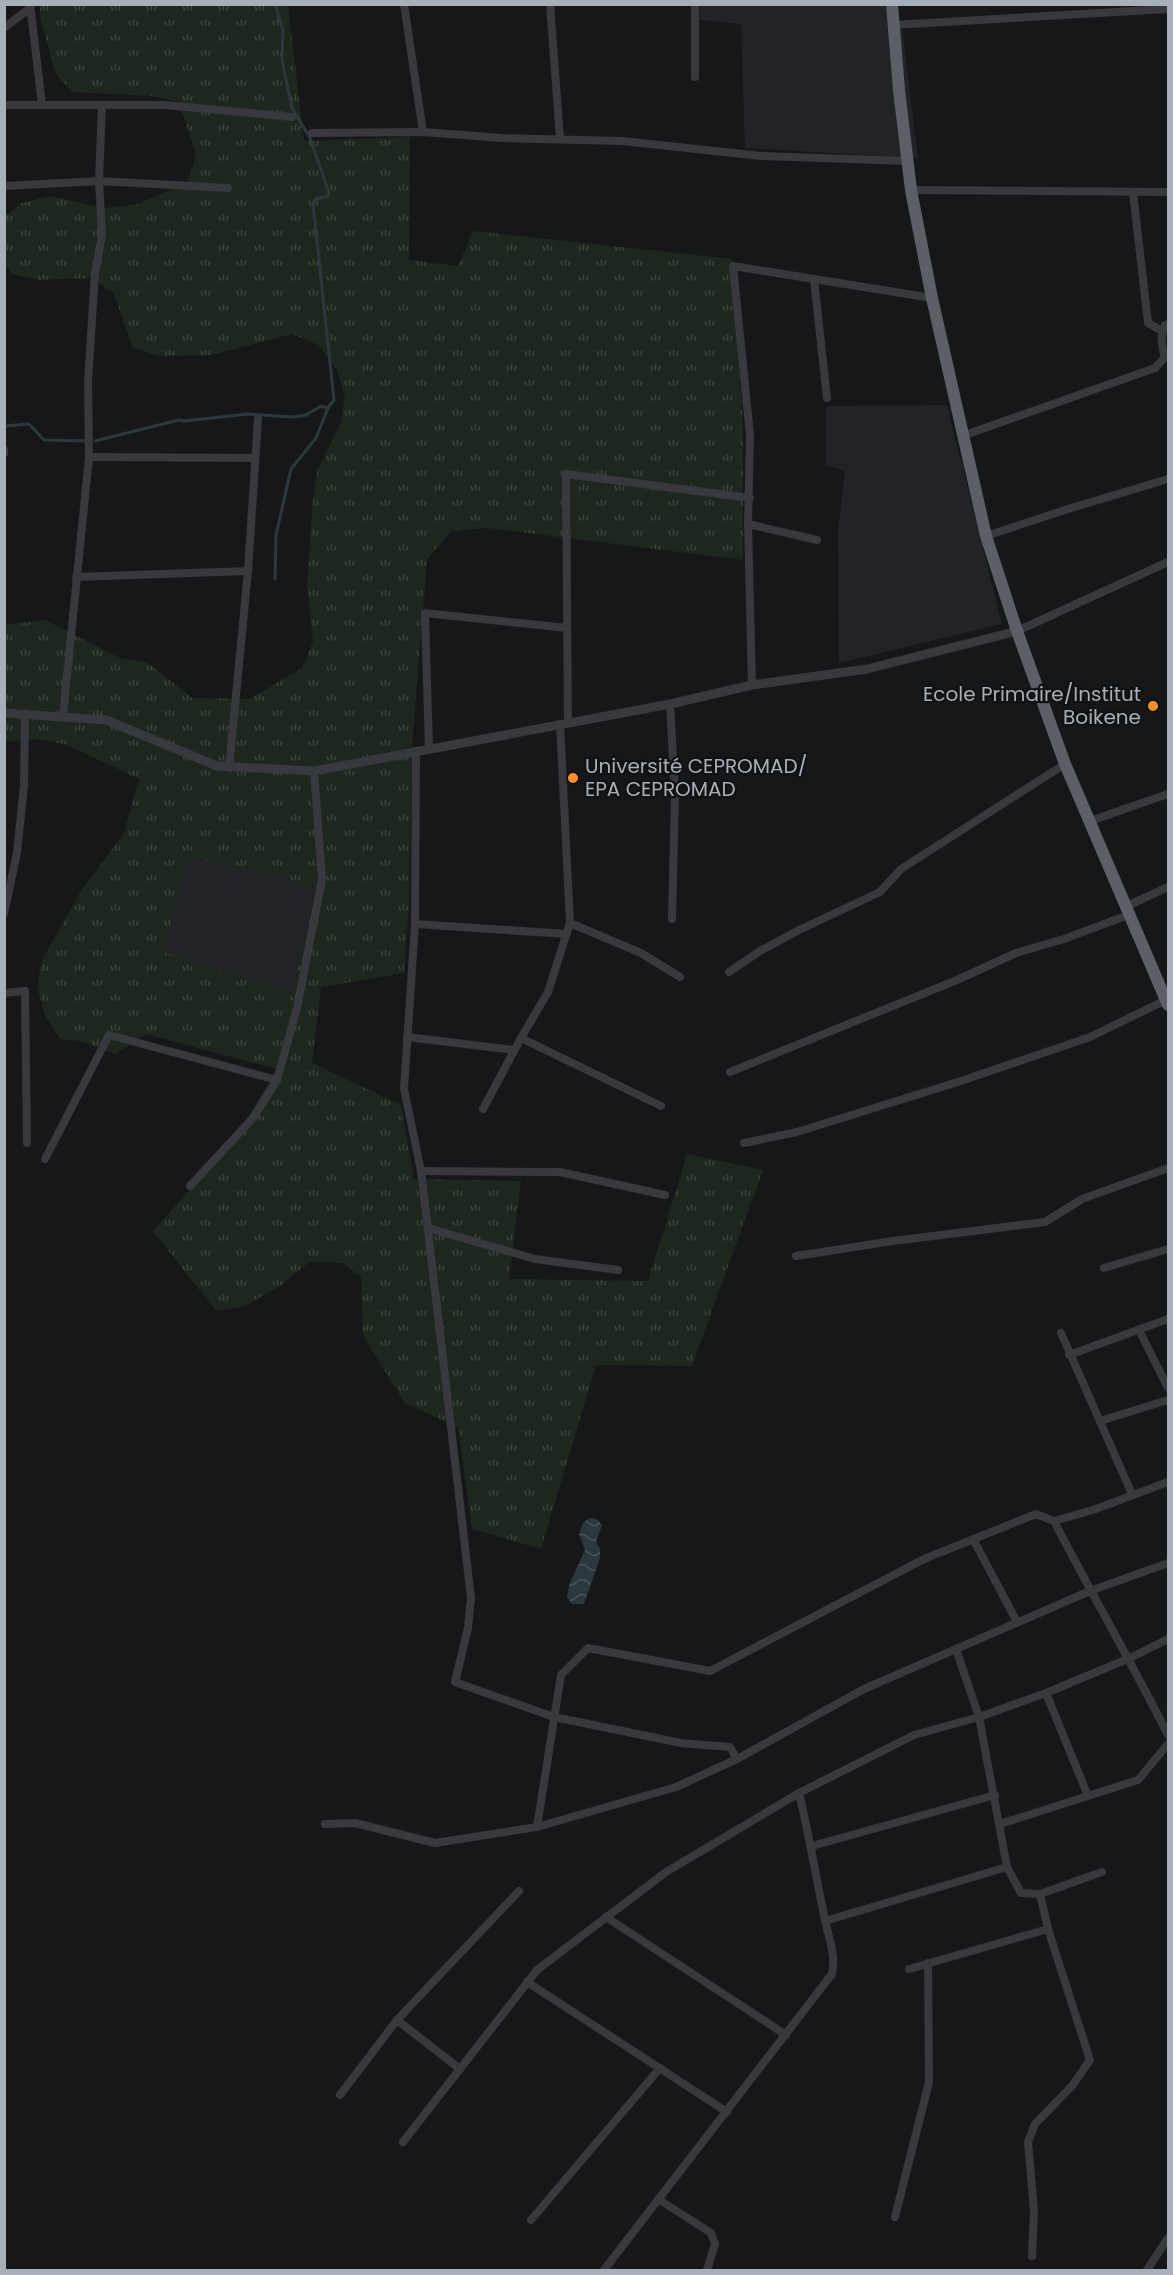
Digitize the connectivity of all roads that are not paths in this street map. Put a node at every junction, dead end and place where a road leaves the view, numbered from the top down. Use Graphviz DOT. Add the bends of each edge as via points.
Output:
graph roads {
  1 [pos="404,4"];
  2 [pos="550,4"];
  3 [pos="695,4"];
  4 [pos="892,4"];
  5 [pos="1078,4"];
  6 [pos="30,6"];
  7 [pos="1168,9"];
  8 [pos="1077,14"];
  9 [pos="893,25"];
  10 [pos="4,28"];
  11 [pos="695,77"];
  12 [pos="4,105"];
  13 [pos="42,105"];
  14 [pos="102,105"];
  15 [pos="292,117"];
  16 [pos="423,132"];
  17 [pos="312,133"];
  18 [pos="560,139"];
  19 [pos="907,161"];
  20 [pos="99,181"];
  21 [pos="4,186"];
  22 [pos="228,188"];
  23 [pos="911,190"];
  24 [pos="1133,192"];
  25 [pos="1168,192"];
  26 [pos="814,279"];
  27 [pos="932,298"];
  28 [pos="1168,324"];
  29 [pos="1162,332"];
  30 [pos="827,398"];
  31 [pos="258,419"];
  32 [pos="962,436"];
  33 [pos="89,457"];
  34 [pos="255,458"];
  35 [pos="1168,479"];
  36 [pos="750,498"];
  37 [pos="748,524"];
  38 [pos="986,536"];
  39 [pos="816,540"];
  40 [pos="1168,562"];
  41 [pos="248,571"];
  42 [pos="76,577"];
  43 [pos="567,628"];
  44 [pos="1017,631"];
  45 [pos="752,685"];
  46 [pos="670,704"];
  47 [pos="4,713"];
  48 [pos="25,714"];
  49 [pos="63,716"];
  50 [pos="564,723"];
  51 [pos="429,749"];
  52 [pos="416,751"];
  53 [pos="1065,764"];
  54 [pos="229,768"];
  55 [pos="314,771"];
  56 [pos="1168,794"];
  57 [pos="1090,821"];
  58 [pos="1168,887"];
  59 [pos="1129,910"];
  60 [pos="4,914"];
  61 [pos="672,919"];
  62 [pos="570,923"];
  63 [pos="415,924"];
  64 [pos="567,934"];
  65 [pos="729,972"];
  66 [pos="680,977"];
  67 [pos="4,993"];
  68 [pos="1167,1002"];
  69 [pos="407,1037"];
  70 [pos="521,1038"];
  71 [pos="514,1050"];
  72 [pos="730,1072"];
  73 [pos="277,1080"];
  74 [pos="661,1106"];
  75 [pos="483,1109"];
  76 [pos="27,1143"];
  77 [pos="744,1143"];
  78 [pos="45,1159"];
  79 [pos="1168,1168"];
  80 [pos="421,1171"];
  81 [pos="190,1186"];
  82 [pos="665,1195"];
  83 [pos="428,1228"];
  84 [pos="1168,1249"];
  85 [pos="796,1256"];
  86 [pos="1104,1268"];
  87 [pos="618,1270"];
  88 [pos="1168,1319"];
  89 [pos="1138,1330"];
  90 [pos="1061,1333"];
  91 [pos="1069,1355"];
  92 [pos="1168,1389"];
  93 [pos="1168,1400"];
  94 [pos="1101,1421"];
  95 [pos="1168,1482"];
  96 [pos="1132,1494"];
  97 [pos="1054,1521"];
  98 [pos="974,1539"];
  99 [pos="1168,1563"];
  100 [pos="1090,1591"];
  101 [pos="1017,1622"];
  102 [pos="1168,1639"];
  103 [pos="956,1649"];
  104 [pos="1130,1658"];
  105 [pos="1046,1693"];
  106 [pos="554,1717"];
  107 [pos="979,1717"];
  108 [pos="1168,1735"];
  109 [pos="1168,1744"];
  110 [pos="737,1760"];
  111 [pos="799,1793"];
  112 [pos="995,1795"];
  113 [pos="1088,1796"];
  114 [pos="325,1824"];
  115 [pos="1000,1824"];
  116 [pos="537,1827"];
  117 [pos="812,1846"];
  118 [pos="1007,1867"];
  119 [pos="1102,1872"];
  120 [pos="519,1892"];
  121 [pos="1040,1894"];
  122 [pos="606,1917"];
  123 [pos="825,1921"];
  124 [pos="1048,1929"];
  125 [pos="928,1964"];
  126 [pos="909,1969"];
  127 [pos="527,1982"];
  128 [pos="398,2020"];
  129 [pos="786,2035"];
  130 [pos="660,2068"];
  131 [pos="460,2069"];
  132 [pos="340,2095"];
  133 [pos="727,2112"];
  134 [pos="403,2142"];
  135 [pos="658,2199"];
  136 [pos="895,2217"];
  137 [pos="531,2220"];
  138 [pos="1168,2238"];
  139 [pos="1032,2256"];
  140 [pos="604,2271"];
  141 [pos="707,2271"];
  142 [pos="1147,2271"];
  1 -- 16 [label="street"];
  2 -- 18 [label="street"];
  3 -- 11 [label="street"];
  4 -- 9 [label="highway"];
  5 -- 8 [label="street"];
  6 -- 10 [label="street"];
  6 -- 13 [label="street"];
  7 -- 8 [label="street"];
  8 -- 9 [label="street"];
  9 -- 19 [label="highway"];
  12 -- 13 [label="street"];
  13 -- 14 [label="street"];
  14 -- 15 [label="street" via="165,105"];
  14 -- 20 [label="street"];
  16 -- 17 [label="street"];
  16 -- 18 [label="street"];
  18 -- 19 [label="street" via="622,141 761,156"];
  19 -- 23 [label="highway"];
  20 -- 21 [label="street"];
  20 -- 22 [label="street"];
  20 -- 33 [label="street" via="102,235 90,349"];
  23 -- 24 [label="street"];
  23 -- 27 [label="highway"];
  24 -- 25 [label="street"];
  24 -- 29 [label="street" via="1148,323"];
  26 -- 27 [label="street"];
  26 -- 30 [label="street"];
  26 -- 36 [label="street" via="733,266 750,435"];
  27 -- 32 [label="highway"];
  28 -- 29 [label="street"];
  29 -- 32 [label="street" via="1165,357 1155,368"];
  31 -- 34 [label="street"];
  32 -- 38 [label="highway"];
  33 -- 34 [label="street"];
  33 -- 42 [label="street"];
  34 -- 41 [label="street"];
  35 -- 38 [label="street"];
  36 -- 37 [label="street"];
  36 -- 43 [label="street" via="566,474"];
  37 -- 39 [label="street"];
  37 -- 45 [label="street"];
  38 -- 44 [label="highway"];
  40 -- 44 [label="street"];
  41 -- 42 [label="street"];
  41 -- 54 [label="street"];
  42 -- 49 [label="street"];
  43 -- 50 [label="street"];
  43 -- 51 [label="street" via="425,614"];
  44 -- 45 [label="street" via="867,669"];
  44 -- 53 [label="highway"];
  45 -- 46 [label="street"];
  46 -- 50 [label="street"];
  46 -- 61 [label="street" via="675,794"];
  47 -- 48 [label="street"];
  48 -- 49 [label="street"];
  48 -- 60 [label="street" via="24,785 17,853"];
  49 -- 54 [label="street" via="106,720"];
  50 -- 51 [label="street"];
  50 -- 62 [label="street"];
  51 -- 52 [label="street"];
  52 -- 55 [label="street"];
  52 -- 63 [label="street"];
  53 -- 57 [label="highway"];
  53 -- 65 [label="street" via="901,869 880,892 760,951"];
  54 -- 55 [label="street"];
  55 -- 73 [label="street" via="321,879 297,1008"];
  56 -- 57 [label="street"];
  57 -- 59 [label="highway"];
  58 -- 59 [label="street"];
  59 -- 68 [label="highway"];
  59 -- 72 [label="street"];
  62 -- 64 [label="street"];
  62 -- 66 [label="street" via="641,953"];
  63 -- 64 [label="street"];
  63 -- 69 [label="street"];
  64 -- 70 [label="street" via="548,992"];
  67 -- 76 [label="street" via="25,991"];
  68 -- 77 [label="street" via="1090,1037 961,1081 797,1132"];
  69 -- 71 [label="street"];
  69 -- 80 [label="street" via="404,1089"];
  70 -- 71 [label="street"];
  70 -- 74 [label="street"];
  71 -- 75 [label="street"];
  73 -- 78 [label="street" via="109,1035"];
  73 -- 81 [label="street" via="253,1118"];
  79 -- 85 [label="street" via="1082,1199 1045,1222"];
  80 -- 82 [label="street" via="560,1172"];
  80 -- 83 [label="street"];
  83 -- 87 [label="street" via="535,1259"];
  83 -- 106 [label="street" via="471,1598 455,1682"];
  84 -- 86 [label="street"];
  88 -- 89 [label="street"];
  89 -- 91 [label="street"];
  89 -- 92 [label="street"];
  90 -- 91 [label="street"];
  91 -- 94 [label="street"];
  93 -- 94 [label="street"];
  94 -- 96 [label="street"];
  95 -- 96 [label="street"];
  96 -- 97 [label="street"];
  97 -- 98 [label="street" via="1036,1514"];
  97 -- 100 [label="street"];
  98 -- 101 [label="street"];
  98 -- 106 [label="street" via="924,1559 710,1671 588,1648 561,1675"];
  99 -- 100 [label="street"];
  100 -- 101 [label="street"];
  100 -- 104 [label="street"];
  101 -- 103 [label="street"];
  102 -- 104 [label="street"];
  103 -- 107 [label="street"];
  103 -- 110 [label="street" via="864,1689"];
  104 -- 105 [label="street"];
  104 -- 108 [label="street"];
  105 -- 107 [label="street"];
  105 -- 113 [label="street"];
  106 -- 110 [label="street" via="681,1743 730,1747"];
  106 -- 116 [label="street"];
  107 -- 111 [label="street" via="914,1735"];
  107 -- 112 [label="street"];
  109 -- 113 [label="street" via="1138,1780"];
  110 -- 116 [label="street" via="676,1787"];
  111 -- 117 [label="street"];
  111 -- 122 [label="street" via="666,1872"];
  112 -- 115 [label="street"];
  112 -- 117 [label="street"];
  113 -- 115 [label="street"];
  114 -- 116 [label="street" via="356,1823 435,1843"];
  115 -- 118 [label="street"];
  117 -- 123 [label="street"];
  118 -- 121 [label="street" via="1021,1893"];
  118 -- 123 [label="street"];
  119 -- 121 [label="street"];
  120 -- 128 [label="street"];
  121 -- 124 [label="street"];
  122 -- 127 [label="street"];
  122 -- 129 [label="street"];
  123 -- 129 [label="street" via="835,1960 832,1974"];
  124 -- 125 [label="street"];
  124 -- 139 [label="street" via="1090,2060 1072,2086 1035,2124 1028,2142 1035,2210"];
  125 -- 126 [label="street"];
  125 -- 136 [label="street" via="929,2082"];
  127 -- 130 [label="street"];
  127 -- 131 [label="street"];
  128 -- 131 [label="street"];
  128 -- 132 [label="street"];
  129 -- 133 [label="street"];
  130 -- 133 [label="street"];
  130 -- 137 [label="street"];
  131 -- 134 [label="street"];
  133 -- 135 [label="street"];
  135 -- 140 [label="street"];
  135 -- 141 [label="street" via="711,2233 715,2244"];
  138 -- 142 [label="street"];
}
